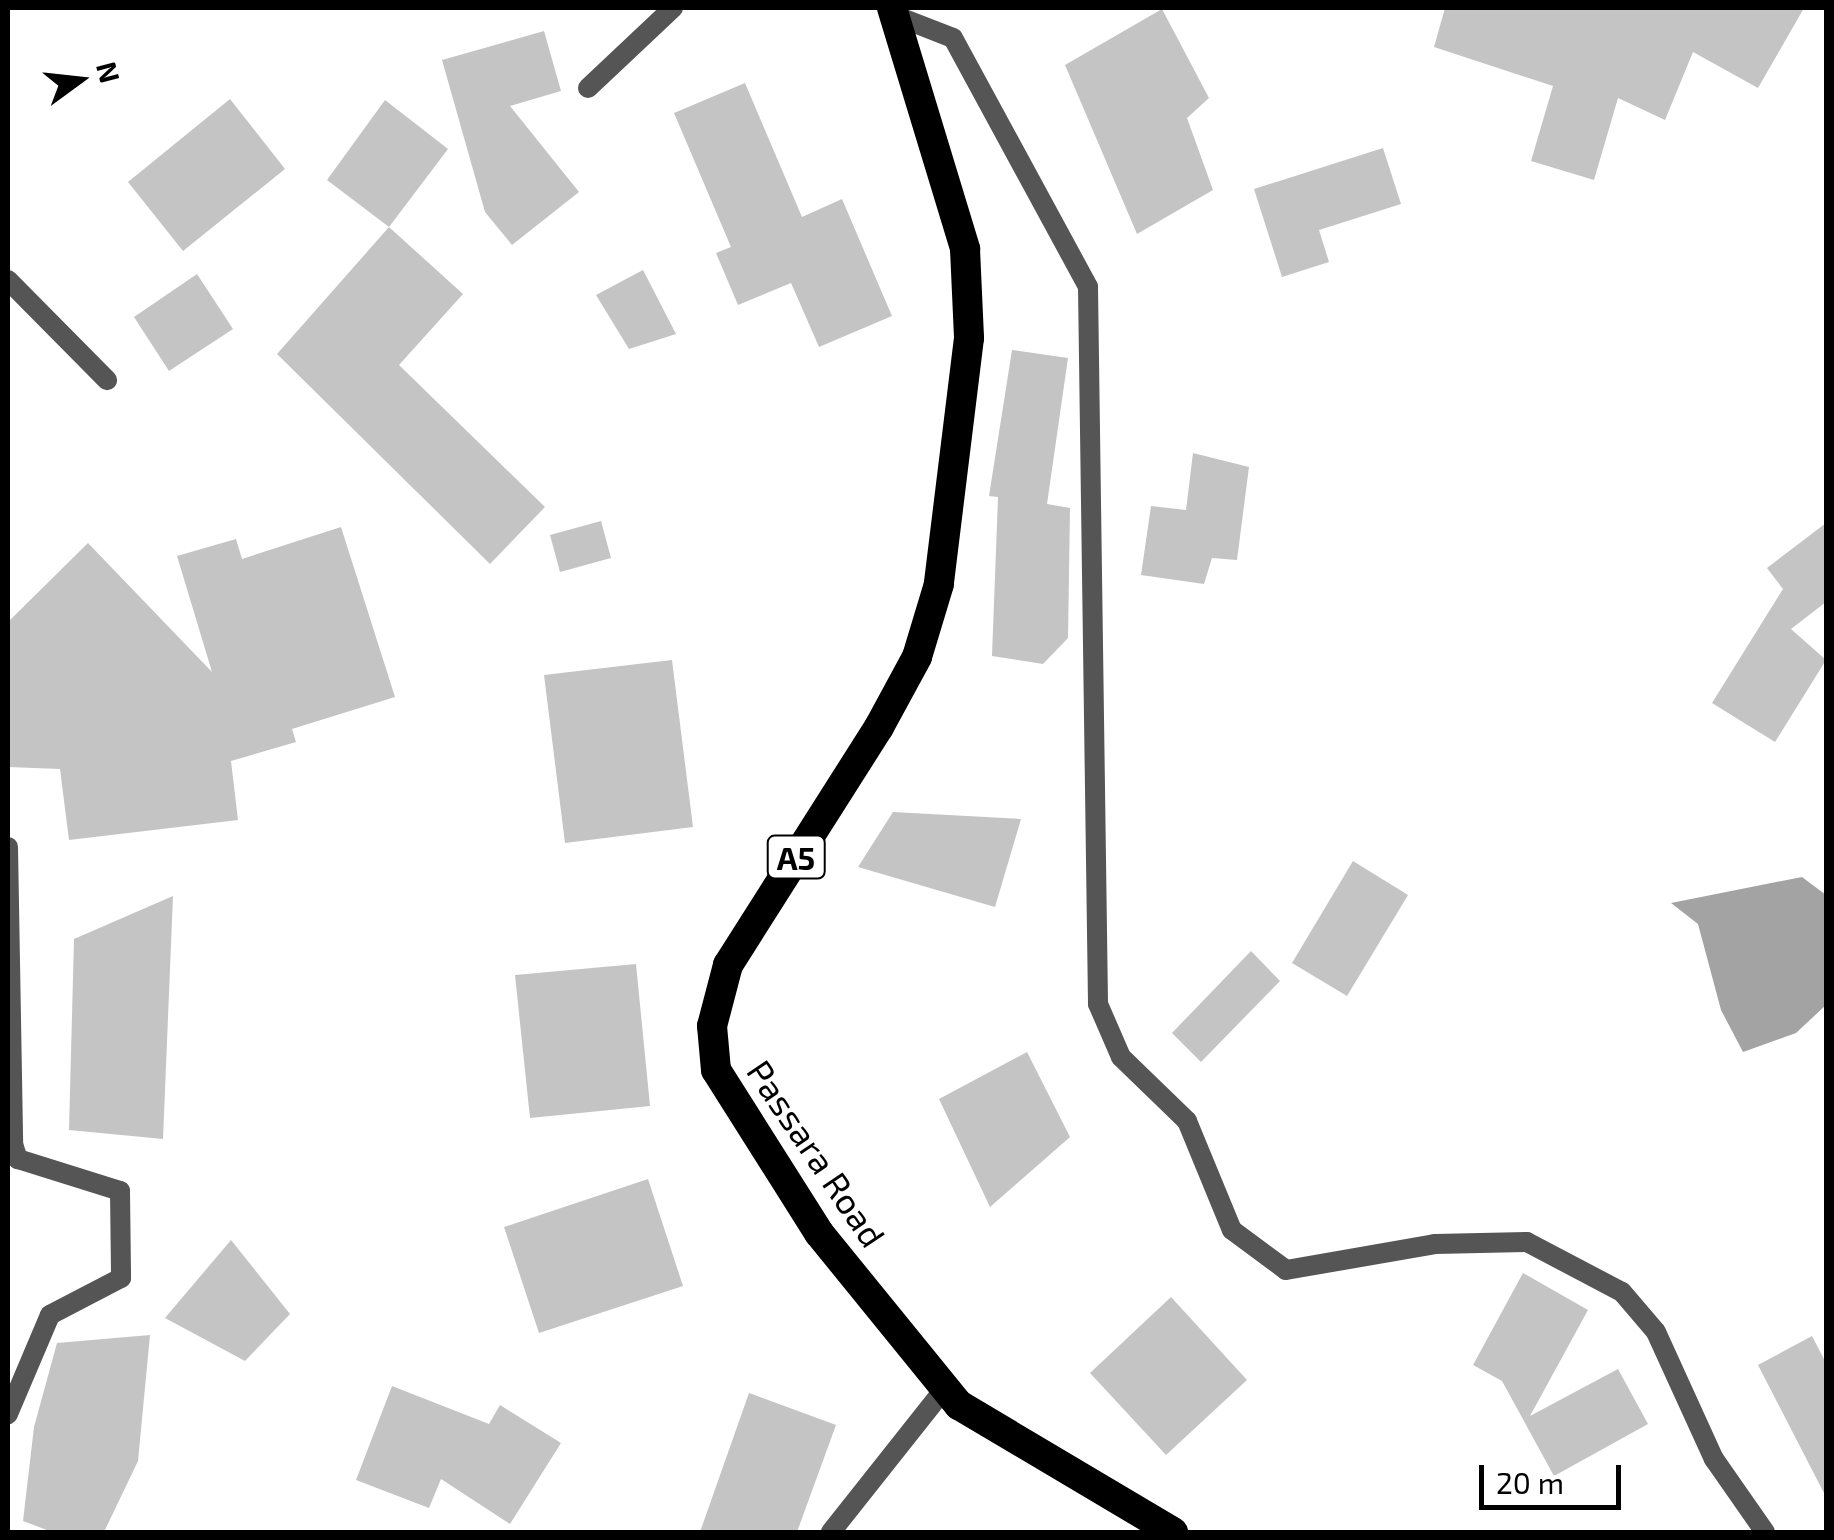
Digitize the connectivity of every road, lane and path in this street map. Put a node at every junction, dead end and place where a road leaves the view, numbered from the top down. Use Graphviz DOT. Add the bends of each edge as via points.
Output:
graph roads {
  1 [pos="673,8"];
  2 [pos="893,11"];
  3 [pos="588,88"];
  4 [pos="8,280"];
  5 [pos="107,380"];
  6 [pos="8,847"];
  7 [pos="946,1388"];
  8 [pos="8,1414"];
  9 [pos="830,1532"];
  10 [pos="1174,1532"];
  11 [pos="1765,1532"];
  1 -- 3 [label="street"];
  2 -- 7 [label="highway, Passara Road / A5" via="965,249 969,338 940,584 888,710 728,965 712,1026 716,1070 819,1233"];
  2 -- 11 [label="street" via="953,38 1088,287 1098,1004 1121,1056 1187,1121 1232,1230 1286,1270 1435,1244 1527,1242 1622,1292 1656,1332 1731,1490"];
  4 -- 5 [label="street"];
  6 -- 8 [label="street" via="12,1144 18,1159 120,1191 120,1278 50,1315"];
  7 -- 9 [label="street"];
  7 -- 10 [label="highway, Passara Road / A5" via="982,1424"];
}
